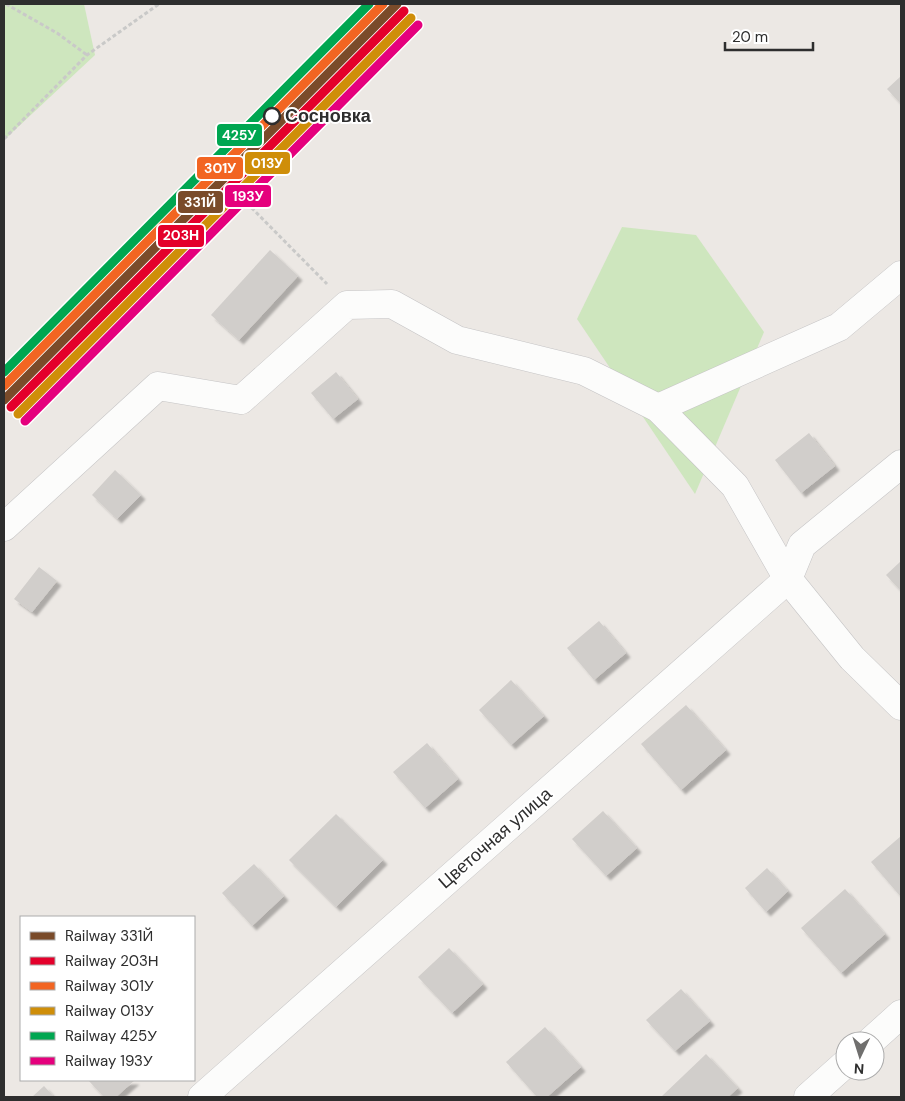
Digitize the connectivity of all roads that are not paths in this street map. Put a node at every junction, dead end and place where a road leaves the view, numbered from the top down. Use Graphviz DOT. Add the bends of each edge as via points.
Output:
graph roads {
  1 [pos="901,275"];
  2 [pos="658,408"];
  3 [pos="901,464"];
  4 [pos="4,527"];
  5 [pos="788,579"];
  6 [pos="901,706"];
  7 [pos="901,1014"];
  8 [pos="882,1031"];
  9 [pos="835,1073"];
  10 [pos="202,1097"];
  11 [pos="808,1097"];
  1 -- 2 [label="street" via="839,327"];
  2 -- 4 [label="street" via="584,371 457,340 392,304 347,305 240,400 158,386"];
  2 -- 5 [label="street" via="735,486"];
  3 -- 5 [label="street" via="802,545"];
  5 -- 6 [label="street" via="852,658"];
  5 -- 10 [label="street, Цветочная улица"];
  7 -- 8 [label="street"];
  9 -- 11 [label="street"];
}
